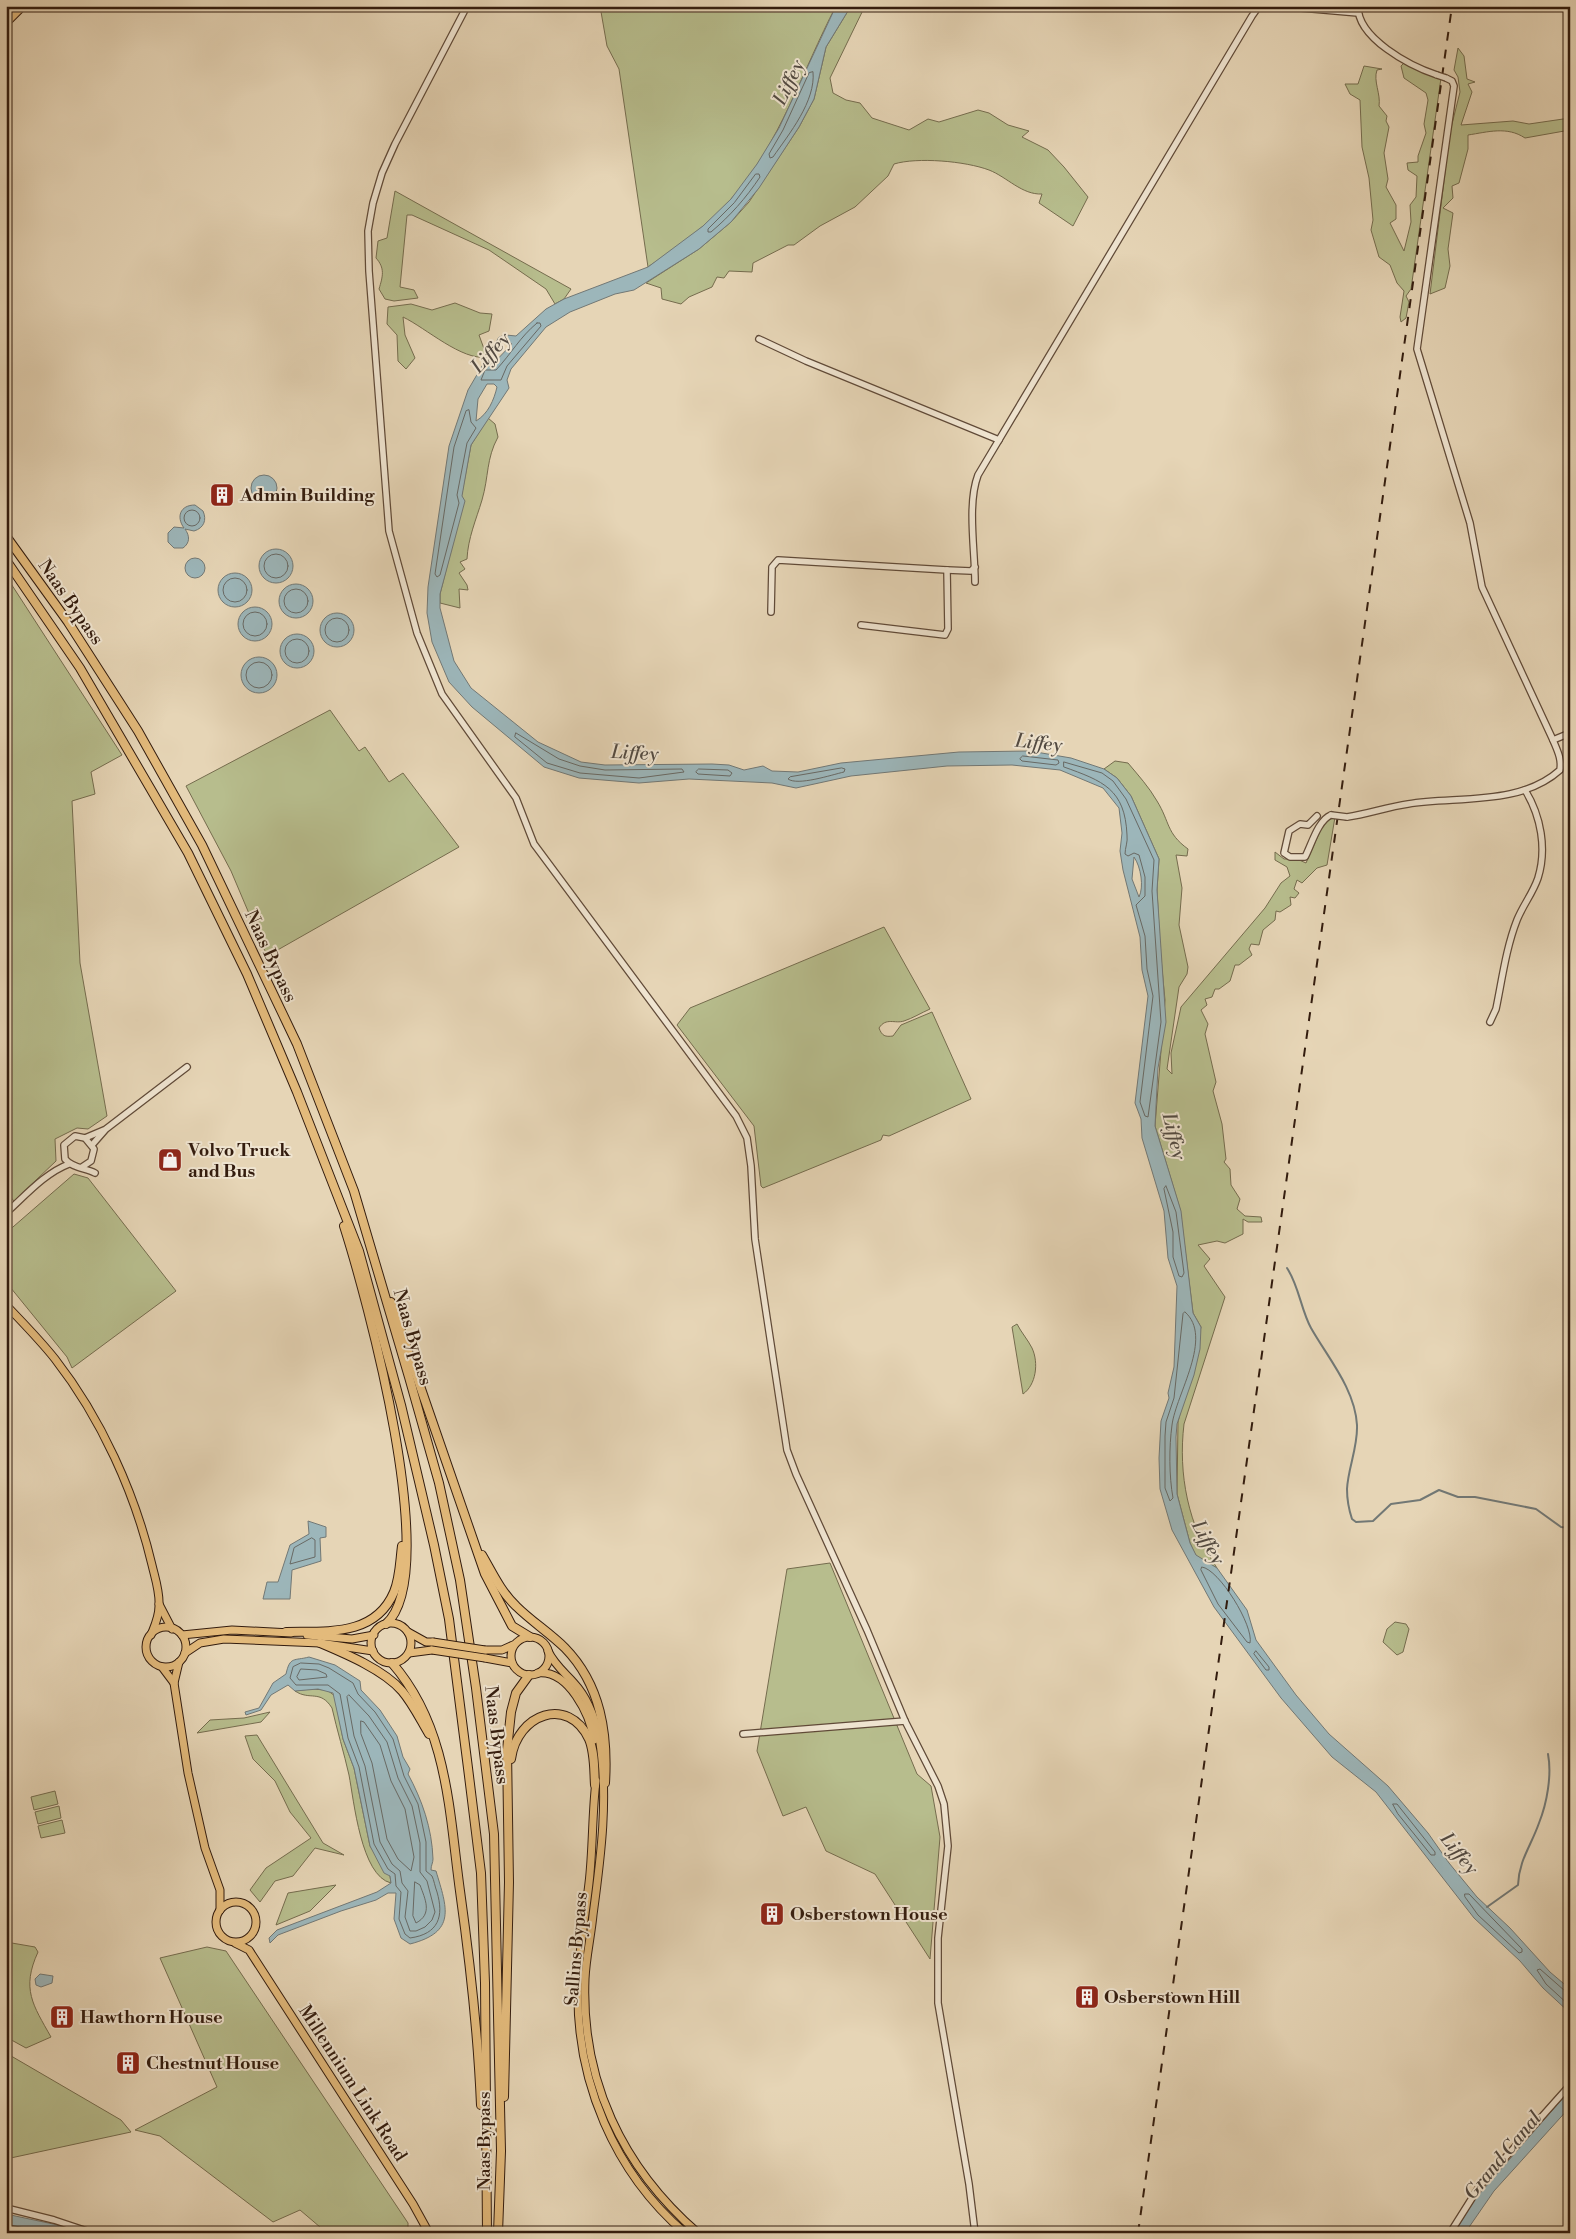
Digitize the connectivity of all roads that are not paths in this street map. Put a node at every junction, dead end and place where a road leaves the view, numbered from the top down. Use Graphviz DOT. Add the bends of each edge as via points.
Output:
graph roads {
  1 [pos="22,6"];
  2 [pos="467,6"];
  3 [pos="1263,6"];
  4 [pos="1278,6"];
  5 [pos="1358,10"];
  6 [pos="6,23"];
  7 [pos="759,339"];
  8 [pos="999,440"];
  9 [pos="6,536"];
  10 [pos="6,560"];
  11 [pos="975,567"];
  12 [pos="947,570"];
  13 [pos="975,582"];
  14 [pos="771,612"];
  15 [pos="861,625"];
  16 [pos="1570,733"];
  17 [pos="1553,740"];
  18 [pos="1526,790"];
  19 [pos="1317,816"];
  20 [pos="1490,1022"];
  21 [pos="187,1067"];
  22 [pos="106,1129"];
  23 [pos="85,1138"];
  24 [pos="92,1145"];
  25 [pos="63,1155"];
  26 [pos="91,1161"];
  27 [pos="69,1164"];
  28 [pos="82,1167"];
  29 [pos="60,1168"];
  30 [pos="326,1170"];
  31 [pos="6,1213"];
  32 [pos="376,1263"];
  33 [pos="6,1305"];
  34 [pos="406,1524"];
  35 [pos="472,1538"];
  36 [pos="159,1604"];
  37 [pos="386,1624"];
  38 [pos="172,1628"];
  39 [pos="286,1632"];
  40 [pos="407,1632"];
  41 [pos="151,1635"];
  42 [pos="182,1635"];
  43 [pos="374,1635"];
  44 [pos="530,1637"];
  45 [pos="320,1642"];
  46 [pos="516,1643"];
  47 [pos="433,1646"];
  48 [pos="373,1651"];
  49 [pos="548,1651"];
  50 [pos="185,1653"];
  51 [pos="408,1653"];
  52 [pos="485,1654"];
  53 [pos="179,1662"];
  54 [pos="392,1663"];
  55 [pos="512,1663"];
  56 [pos="162,1667"];
  57 [pos="538,1673"];
  58 [pos="528,1675"];
  59 [pos="174,1683"];
  60 [pos="905,1721"];
  61 [pos="743,1734"];
  62 [pos="436,1744"];
  63 [pos="508,1778"];
  64 [pos="604,1783"];
  65 [pos="595,1785"];
  66 [pos="220,1890"];
  67 [pos="234,1902"];
  68 [pos="220,1910"];
  69 [pos="250,1937"];
  70 [pos="236,1943"];
  71 [pos="249,1950"];
  72 [pos="1570,2085"];
  73 [pos="6,2208"];
  74 [pos="487,2230"];
  75 [pos="498,2231"];
  76 [pos="93,2233"];
  77 [pos="429,2233"];
  78 [pos="685,2233"];
  79 [pos="698,2233"];
  80 [pos="975,2233"];
  81 [pos="1450,2233"];
  1 -- 6 [label="main road"];
  2 -- 60 [label="street" via="395,144 373,203 368,230 368,271 389,531 417,633 442,694 512,790 534,844 736,1116 747,1138 754,1239 787,1450"];
  3 -- 8 [label="street" via="1252,16"];
  4 -- 5 [label="street"];
  5 -- 17 [label="street, bridge" via="1366,32 1382,45 1452,81 1454,86 1418,349 1470,523 1482,587"];
  7 -- 8 [label="street"];
  8 -- 11 [label="street" via="974,485"];
  9 -- 32 [label="highway, Naas Bypass" via="68,622 138,731 202,845 297,1044 354,1191"];
  10 -- 30 [label="highway, Naas Bypass" via="80,668 188,853 247,974"];
  11 -- 12 [label="street" via="971,571"];
  11 -- 13 [label="street"];
  12 -- 14 [label="street" via="778,560 772,566"];
  12 -- 15 [label="street" via="948,629 945,635"];
  16 -- 17 [label="street"];
  17 -- 18 [label="street" via="1561,758 1560,770"];
  18 -- 19 [label="street, bridge" via="1501,796 1407,804 1347,817 1327,816 1305,857 1290,857 1284,853 1288,831 1300,824 1308,825"];
  18 -- 20 [label="street" via="1541,828 1540,867 1532,892 1517,920"];
  21 -- 22 [label="street"];
  22 -- 23 [label="street"];
  22 -- 24 [label="street"];
  23 -- 24 [label="street"];
  23 -- 25 [label="street" via="75,1136 67,1141"];
  24 -- 26 [label="street"];
  25 -- 27 [label="street"];
  25 -- 29 [label="street"];
  26 -- 28 [label="street"];
  26 -- 28 [label="street" via="95,1173"];
  27 -- 28 [label="street"];
  27 -- 29 [label="street"];
  29 -- 31 [label="street"];
  30 -- 34 [label="highway" via="373,1329 390,1402"];
  30 -- 74 [label="highway, Naas Bypass" via="359,1251 396,1386 449,1619 481,1873"];
  32 -- 35 [label="highway" via="401,1325"];
  32 -- 75 [label="highway, Naas Bypass" via="439,1483 460,1580 478,1698 494,1834 501,2151"];
  33 -- 36 [label="main road" via="55,1360 107,1442 146,1541"];
  34 -- 37 [label="highway" via="408,1542 402,1593 398,1609"];
  34 -- 39 [label="highway" via="394,1592 372,1620 357,1628 343,1630"];
  35 -- 44 [label="highway" via="485,1574 512,1626"];
  35 -- 64 [label="highway" via="516,1606 565,1648 592,1688 605,1732"];
  36 -- 38 [label="main road"];
  36 -- 41 [label="main road" via="158,1619"];
  37 -- 40 [label="main road" via="396,1624"];
  37 -- 43 [label="main road"];
  38 -- 41 [label="main road" via="160,1629"];
  38 -- 42 [label="main road"];
  39 -- 42 [label="main road" via="232,1630"];
  39 -- 43 [label="main road" via="352,1640"];
  40 -- 47 [label="main road"];
  40 -- 51 [label="main road" via="411,1642"];
  41 -- 56 [label="main road" via="147,1645 149,1657"];
  42 -- 50 [label="main road"];
  43 -- 48 [label="main road"];
  44 -- 46 [label="main road"];
  44 -- 49 [label="main road" via="539,1640"];
  45 -- 48 [label="main road"];
  45 -- 50 [label="main road" via="224,1638 200,1643"];
  45 -- 62 [label="highway" via="393,1681 414,1706"];
  46 -- 52 [label="main road" via="510,1648"];
  46 -- 55 [label="main road" via="511,1651"];
  47 -- 51 [label="main road"];
  47 -- 52 [label="main road, bridge"];
  48 -- 54 [label="main road" via="381,1660"];
  49 -- 57 [label="main road" via="547,1664"];
  49 -- 64 [label="main road, Sallins Bypass" via="553,1661 581,1691 592,1713 599,1738"];
  50 -- 53 [label="main road"];
  51 -- 54 [label="main road" via="402,1660"];
  52 -- 55 [label="main road"];
  53 -- 56 [label="main road"];
  53 -- 59 [label="main road"];
  54 -- 62 [label="highway" via="414,1692"];
  55 -- 58 [label="main road" via="518,1672"];
  56 -- 59 [label="main road"];
  57 -- 58 [label="main road"];
  57 -- 65 [label="main road, Sallins Bypass" via="547,1672 560,1678 588,1717 596,1751"];
  58 -- 63 [label="highway" via="516,1693 511,1712"];
  59 -- 66 [label="main road" via="188,1773 205,1848"];
  60 -- 61 [label="street"];
  60 -- 80 [label="street" via="938,1786 947,1822 948,1846 938,1938 938,2003"];
  62 -- 74 [label="highway" via="449,1797 471,1974"];
  63 -- 65 [label="highway" via="515,1741 522,1729 533,1719 556,1714 576,1723 589,1740"];
  63 -- 75 [label="highway" via="505,2079"];
  64 -- 79 [label="main road, Sallins Bypass" via="603,1822 585,1978 588,2047 606,2106 626,2149 643,2176"];
  65 -- 78 [label="main road, Sallins Bypass" via="578,1987 583,2058 597,2106 614,2145 648,2196"];
  66 -- 67 [label="main road"];
  66 -- 68 [label="main road"];
  67 -- 68 [label="main road"];
  67 -- 69 [label="main road" via="244,1904 256,1916 256,1927"];
  68 -- 70 [label="main road" via="216,1920 218,1932 225,1940"];
  69 -- 70 [label="main road"];
  69 -- 71 [label="main road"];
  70 -- 71 [label="main road, Millennium Link Road"];
  71 -- 77 [label="main road, Millennium Link Road" via="414,2204"];
  72 -- 81 [label="street" via="1479,2187"];
  73 -- 76 [label="street"];
}
